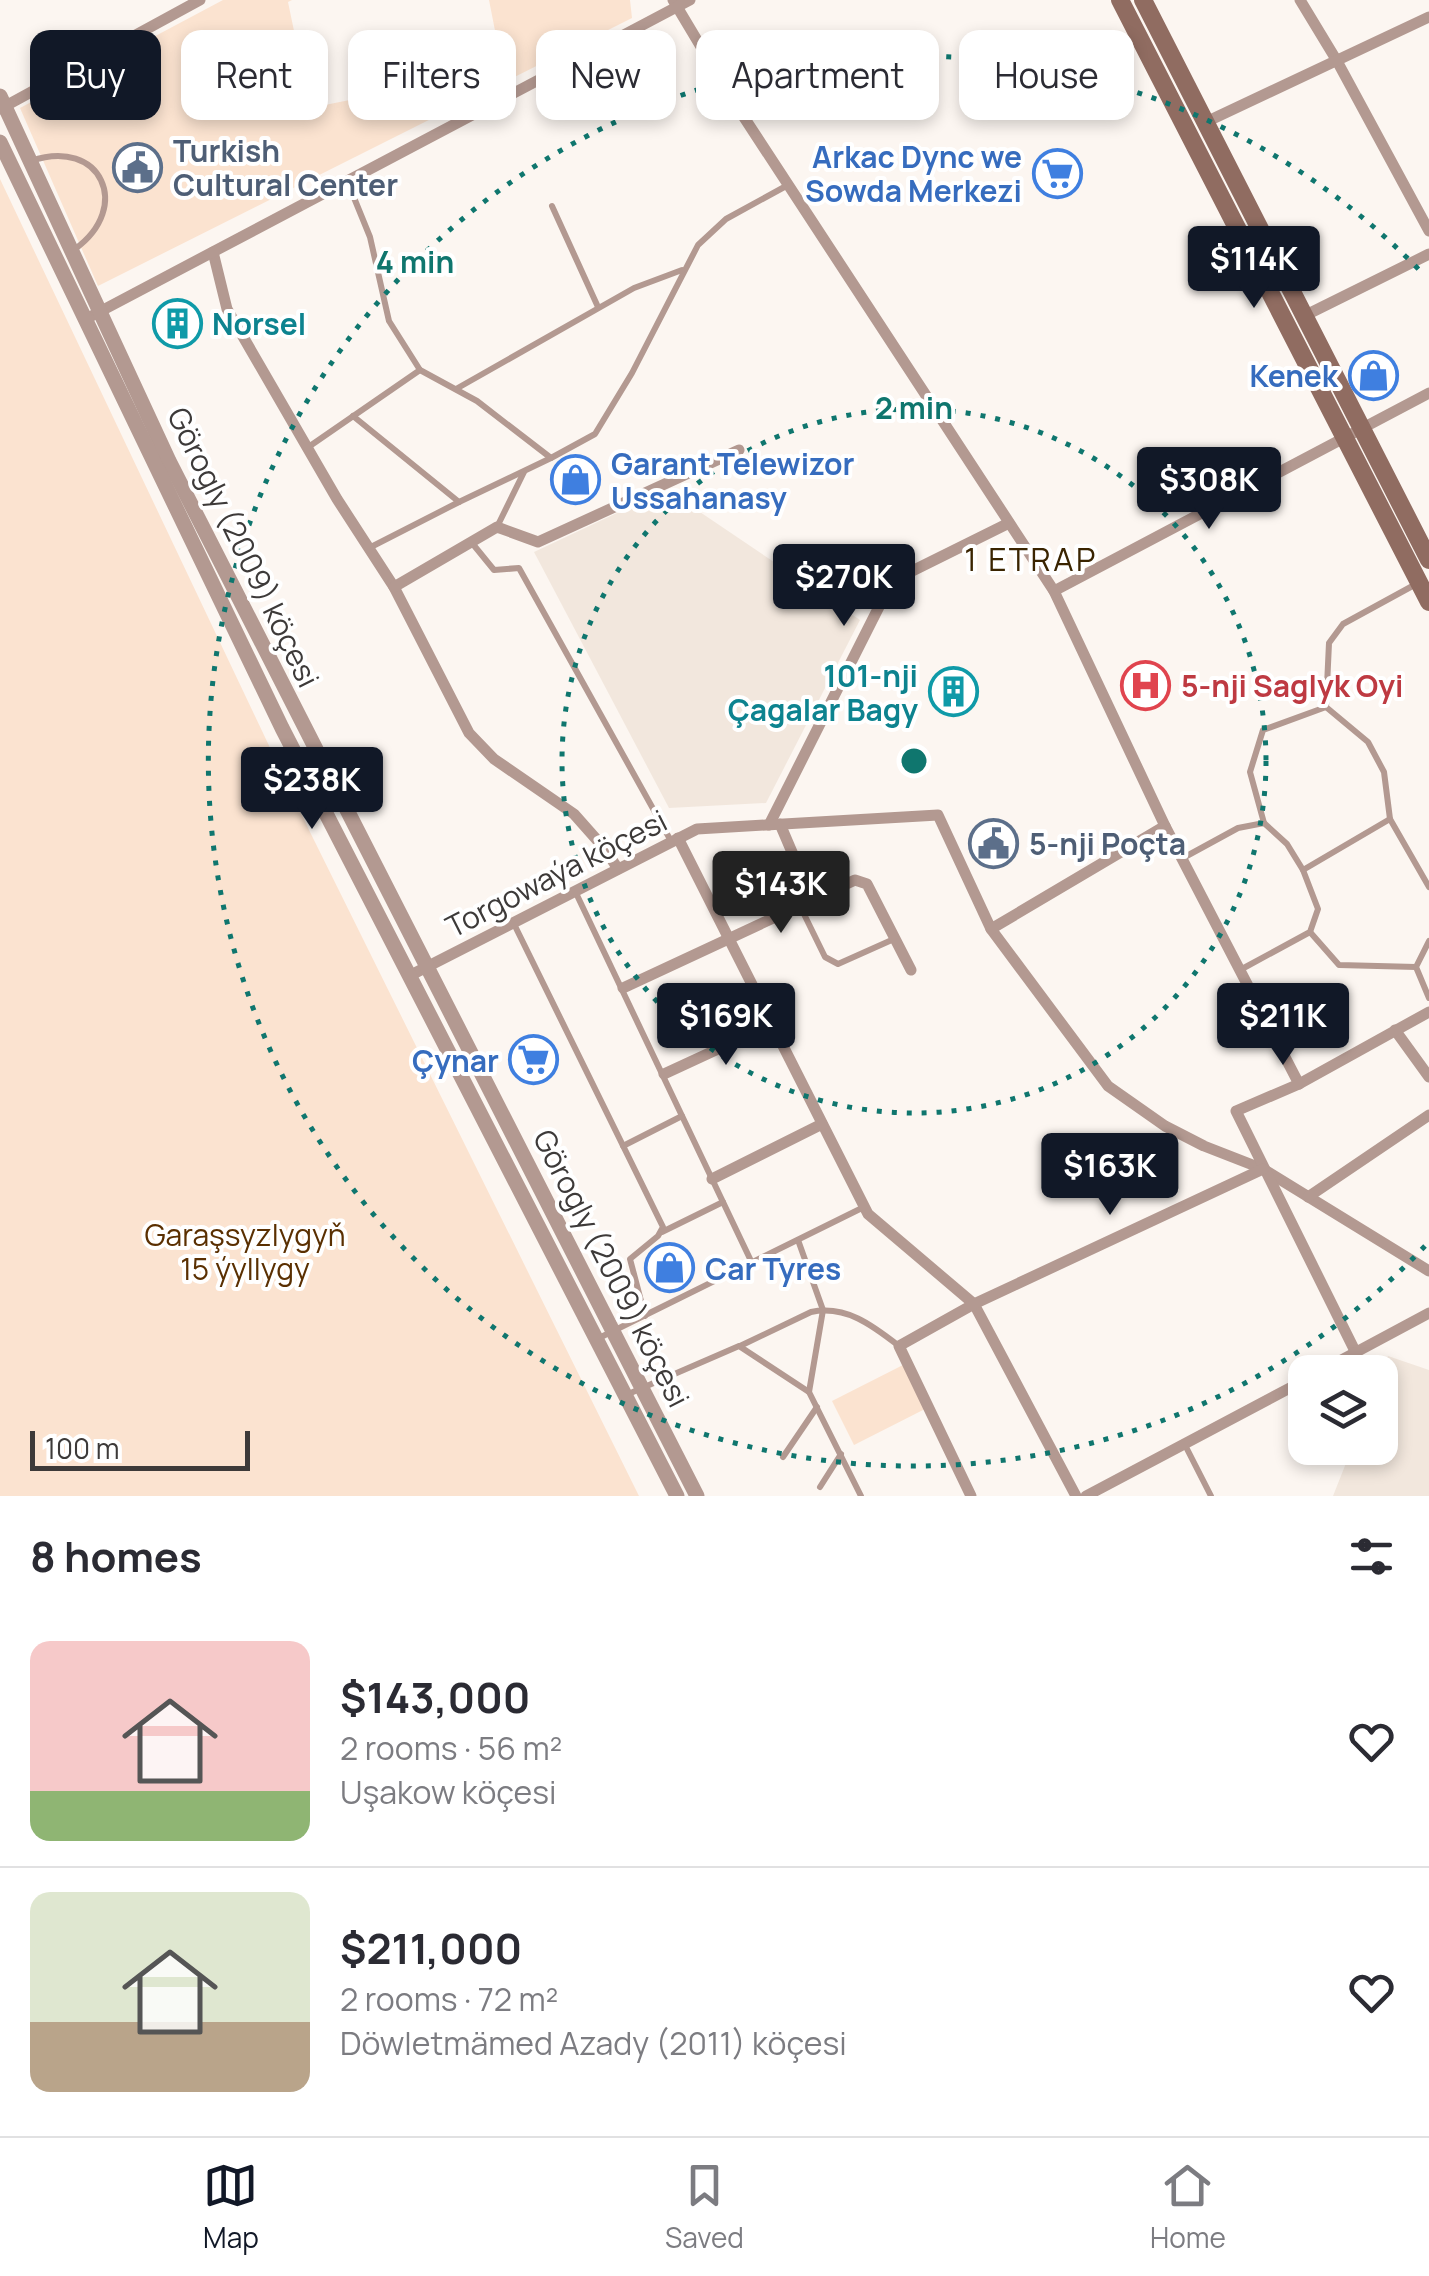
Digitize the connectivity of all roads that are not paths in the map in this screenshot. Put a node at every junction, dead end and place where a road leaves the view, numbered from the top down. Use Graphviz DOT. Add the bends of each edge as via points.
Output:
graph roads {
  1 [pos="200,0"];
  2 [pos="690,0"];
  3 [pos="1120,0"];
  4 [pos="1142,0"];
  5 [pos="1300,0"];
  6 [pos="675,3"];
  7 [pos="1429,17"];
  8 [pos="1337,60"];
  9 [pos="2,104"];
  10 [pos="1206,122"];
  11 [pos="0,142"];
  12 [pos="30,161"];
  13 [pos="348,182"];
  14 [pos="788,185"];
  15 [pos="552,206"];
  16 [pos="1429,230"];
  17 [pos="71,252"];
  18 [pos="212,252"];
  19 [pos="1429,254"];
  20 [pos="683,270"];
  21 [pos="598,307"];
  22 [pos="100,312"];
  23 [pos="1304,316"];
  24 [pos="84,320"];
  25 [pos="420,370"];
  26 [pos="456,389"];
  27 [pos="1429,393"];
  28 [pos="353,416"];
  29 [pos="1353,432"];
  30 [pos="308,448"];
  31 [pos="739,450"];
  32 [pos="550,458"];
  33 [pos="525,471"];
  34 [pos="459,502"];
  35 [pos="1009,523"];
  36 [pos="497,527"];
  37 [pos="471,542"];
  38 [pos="369,548"];
  39 [pos="1429,560"];
  40 [pos="1419,582"];
  41 [pos="394,587"];
  42 [pos="1054,591"];
  43 [pos="1429,602"];
  44 [pos="1326,706"];
  45 [pos="1390,819"];
  46 [pos="1264,823"];
  47 [pos="774,824"];
  48 [pos="1166,826"];
  49 [pos="674,840"];
  50 [pos="1182,858"];
  51 [pos="618,869"];
  52 [pos="1303,870"];
  53 [pos="1429,886"];
  54 [pos="575,891"];
  55 [pos="812,899"];
  56 [pos="799,905"];
  57 [pos="513,923"];
  58 [pos="991,929"];
  59 [pos="1310,932"];
  60 [pos="728,938"];
  61 [pos="894,938"];
  62 [pos="1429,941"];
  63 [pos="427,967"];
  64 [pos="1416,967"];
  65 [pos="910,970"];
  66 [pos="1240,970"];
  67 [pos="411,975"];
  68 [pos="623,988"];
  69 [pos="1429,998"];
  70 [pos="1429,1012"];
  71 [pos="772,1024"];
  72 [pos="1395,1030"];
  73 [pos="664,1074"];
  74 [pos="1429,1076"];
  75 [pos="1298,1084"];
  76 [pos="682,1116"];
  77 [pos="1429,1116"];
  78 [pos="822,1124"];
  79 [pos="623,1146"];
  80 [pos="1263,1168"];
  81 [pos="712,1178"];
  82 [pos="1308,1196"];
  83 [pos="723,1202"];
  84 [pos="864,1208"];
  85 [pos="662,1232"];
  86 [pos="798,1240"];
  87 [pos="752,1263"];
  88 [pos="1429,1272"];
  89 [pos="974,1304"];
  90 [pos="822,1310"];
  91 [pos="1429,1313"];
  92 [pos="645,1316"];
  93 [pos="614,1332"];
  94 [pos="596,1339"];
  95 [pos="738,1346"];
  96 [pos="898,1346"];
  97 [pos="1356,1352"];
  98 [pos="1353,1355"];
  99 [pos="642,1387"];
  100 [pos="1288,1389"];
  101 [pos="809,1392"];
  102 [pos="625,1396"];
  103 [pos="817,1407"];
  104 [pos="1185,1444"];
  105 [pos="841,1454"];
  106 [pos="782,1457"];
  107 [pos="820,1486"];
  108 [pos="859,1495"];
  109 [pos="677,1496"];
  110 [pos="697,1496"];
  111 [pos="971,1496"];
  112 [pos="1076,1496"];
  113 [pos="1086,1496"];
  114 [pos="1211,1496"];
  1 -- 9 [label="street"];
  2 -- 6 [label="street"];
  3 -- 29 [label="main road"];
  4 -- 10 [label="main road"];
  5 -- 8 [label="street"];
  6 -- 13 [label="street"];
  6 -- 14 [label="street"];
  7 -- 8 [label="street"];
  8 -- 10 [label="street"];
  8 -- 16 [label="street"];
  9 -- 12 [label="street, Görogly (2009) köçesi"];
  10 -- 23 [label="main road"];
  11 -- 24 [label="street, Görogly (2009) köçesi"];
  12 -- 17 [label="street, Görogly (2009) köçesi"];
  12 -- 17 [label="lane" via="76,157 102,179 104,214"];
  13 -- 18 [label="street"];
  13 -- 25 [label="lane" via="370,236 389,321"];
  14 -- 20 [label="lane" via="726,219"];
  14 -- 35 [label="street"];
  15 -- 21 [label="lane"];
  17 -- 22 [label="street, Görogly (2009) köçesi"];
  18 -- 22 [label="street"];
  18 -- 30 [label="street" via="227,309"];
  19 -- 23 [label="street"];
  20 -- 21 [label="lane"];
  20 -- 32 [label="lane" via="594,434"];
  21 -- 26 [label="lane"];
  22 -- 24 [label="street"];
  22 -- 63 [label="street, Görogly (2009) köçesi"];
  23 -- 29 [label="main road"];
  24 -- 67 [label="street, Görogly (2009) köçesi" via="282,728"];
  25 -- 26 [label="lane"];
  25 -- 28 [label="lane"];
  26 -- 32 [label="lane"];
  27 -- 29 [label="street"];
  28 -- 30 [label="lane"];
  28 -- 34 [label="lane"];
  29 -- 39 [label="main road"];
  29 -- 40 [label="main road"];
  29 -- 42 [label="street"];
  30 -- 38 [label="street"];
  31 -- 36 [label="street" via="538,542"];
  32 -- 33 [label="lane"];
  33 -- 34 [label="lane"];
  33 -- 36 [label="lane"];
  34 -- 38 [label="lane"];
  35 -- 42 [label="street"];
  35 -- 47 [label="street" via="892,581"];
  36 -- 37 [label="street"];
  37 -- 41 [label="street"];
  37 -- 49 [label="lane" via="494,570 520,568"];
  38 -- 41 [label="street"];
  40 -- 43 [label="main road"];
  40 -- 44 [label="lane" via="1342,624 1330,643"];
  41 -- 51 [label="street" via="469,733 494,759 574,814"];
  42 -- 48 [label="street"];
  44 -- 45 [label="lane" via="1368,742 1384,772"];
  44 -- 46 [label="lane" via="1262,730 1250,772"];
  45 -- 52 [label="lane"];
  45 -- 53 [label="lane"];
  46 -- 50 [label="lane" via="1238,828"];
  46 -- 52 [label="lane"];
  47 -- 49 [label="street, Torgowaýa köçesi" via="697,829"];
  47 -- 55 [label="street"];
  47 -- 58 [label="street, Torgowaýa köçesi" via="938,815"];
  48 -- 50 [label="street"];
  48 -- 58 [label="street"];
  49 -- 51 [label="street, Torgowaýa köçesi"];
  49 -- 60 [label="street"];
  50 -- 66 [label="street"];
  51 -- 54 [label="street, Torgowaýa köçesi"];
  52 -- 59 [label="lane" via="1318,910"];
  54 -- 57 [label="street, Torgowaýa köçesi"];
  54 -- 68 [label="lane"];
  55 -- 56 [label="street"];
  55 -- 61 [label="street" via="861,880"];
  56 -- 60 [label="street"];
  56 -- 61 [label="lane" via="831,962"];
  57 -- 63 [label="street, Torgowaýa köçesi"];
  57 -- 79 [label="lane"];
  58 -- 80 [label="street" via="1108,1086 1165,1126"];
  59 -- 64 [label="lane" via="1339,964"];
  59 -- 66 [label="lane"];
  60 -- 68 [label="street"];
  60 -- 71 [label="street"];
  61 -- 65 [label="street"];
  62 -- 64 [label="lane"];
  63 -- 67 [label="street, Torgowaýa köçesi"];
  63 -- 93 [label="street, Görogly (2009) köçesi"];
  64 -- 69 [label="lane"];
  66 -- 75 [label="street"];
  67 -- 94 [label="street, Görogly (2009) köçesi"];
  68 -- 73 [label="lane"];
  70 -- 72 [label="street"];
  71 -- 73 [label="street"];
  71 -- 78 [label="street"];
  72 -- 74 [label="street"];
  72 -- 75 [label="street"];
  73 -- 76 [label="lane"];
  75 -- 80 [label="street" via="1236,1112"];
  76 -- 79 [label="lane"];
  76 -- 81 [label="lane"];
  77 -- 82 [label="street"];
  78 -- 81 [label="street"];
  78 -- 84 [label="street"];
  79 -- 85 [label="lane"];
  80 -- 82 [label="street"];
  80 -- 89 [label="street"];
  80 -- 97 [label="street"];
  81 -- 83 [label="lane"];
  82 -- 88 [label="street"];
  83 -- 85 [label="lane"];
  83 -- 87 [label="lane"];
  84 -- 86 [label="lane"];
  84 -- 89 [label="street"];
  85 -- 92 [label="lane" via="630,1259"];
  86 -- 87 [label="lane"];
  86 -- 90 [label="lane"];
  87 -- 92 [label="lane"];
  89 -- 96 [label="street"];
  89 -- 112 [label="street"];
  90 -- 95 [label="lane"];
  90 -- 96 [label="lane" via="845,1312"];
  90 -- 101 [label="lane"];
  91 -- 97 [label="street"];
  92 -- 93 [label="lane"];
  93 -- 94 [label="lane"];
  93 -- 99 [label="street, Görogly (2009) köçesi"];
  94 -- 102 [label="street, Görogly (2009) köçesi"];
  95 -- 99 [label="lane"];
  95 -- 101 [label="lane"];
  96 -- 111 [label="street"];
  97 -- 98 [label="street"];
  99 -- 102 [label="lane"];
  99 -- 110 [label="street, Görogly (2009) köçesi"];
  100 -- 104 [label="street"];
  101 -- 103 [label="lane"];
  102 -- 109 [label="street, Görogly (2009) köçesi"];
  103 -- 105 [label="lane"];
  103 -- 106 [label="lane"];
  104 -- 113 [label="street"];
  104 -- 114 [label="lane"];
  105 -- 107 [label="lane"];
  105 -- 108 [label="lane"];
}
